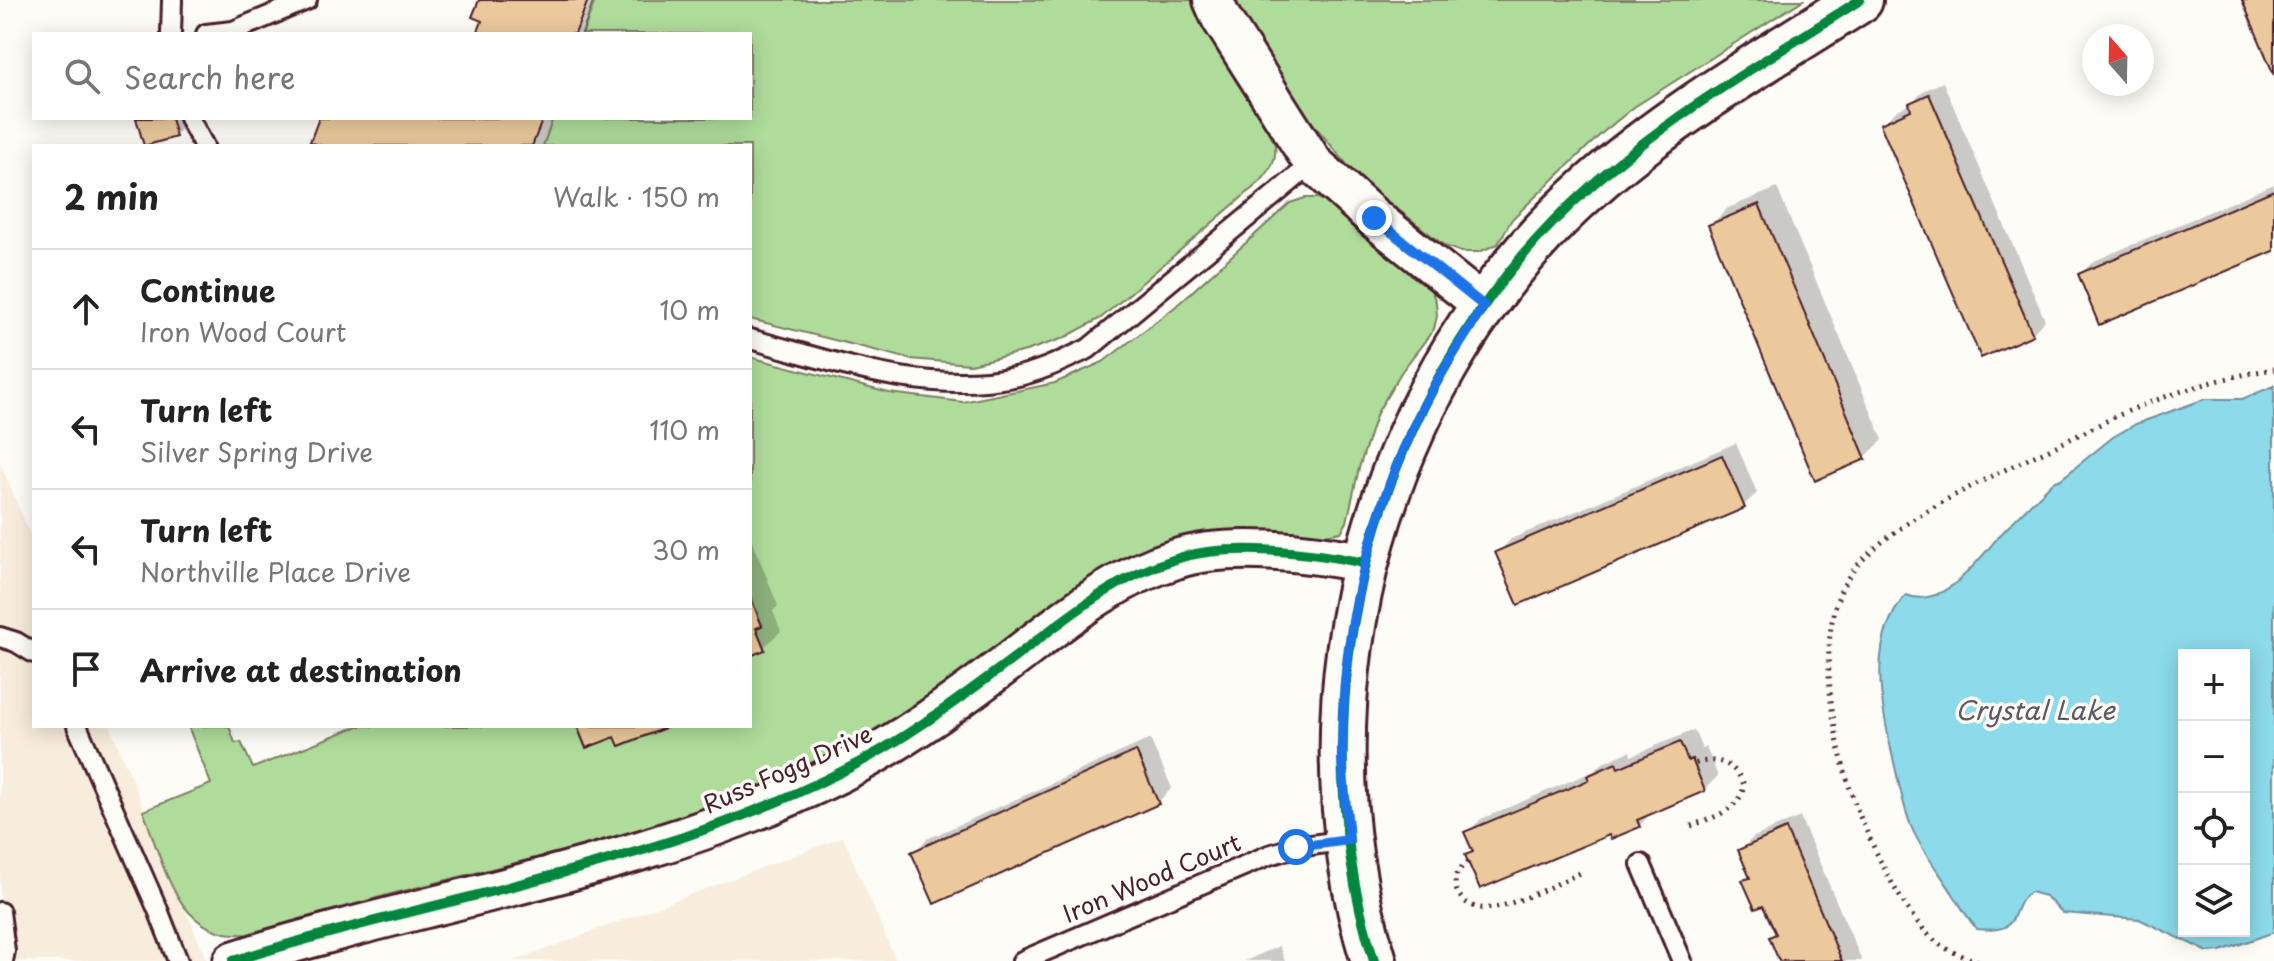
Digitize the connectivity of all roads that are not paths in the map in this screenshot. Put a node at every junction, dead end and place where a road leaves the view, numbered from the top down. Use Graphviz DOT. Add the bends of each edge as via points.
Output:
graph roads {
  1 [pos="172,0"];
  2 [pos="307,0"];
  3 [pos="1213,0"];
  4 [pos="1860,0"];
  5 [pos="171,32"];
  6 [pos="224,32"];
  7 [pos="190,120"];
  8 [pos="203,144"];
  9 [pos="1313,163"];
  10 [pos="1484,306"];
  11 [pos="752,340"];
  12 [pos="1365,563"];
  13 [pos="0,637"];
  14 [pos="32,652"];
  15 [pos="78,728"];
  16 [pos="1349,840"];
  17 [pos="1641,864"];
  18 [pos="0,912"];
  19 [pos="3,961"];
  20 [pos="178,961"];
  21 [pos="233,961"];
  22 [pos="1022,961"];
  23 [pos="1374,961"];
  24 [pos="1682,961"];
  1 -- 5 [label="lane"];
  2 -- 6 [label="lane"];
  3 -- 9 [label="street"];
  4 -- 10 [label="street" via="1635,149 1552,223"];
  7 -- 8 [label="lane"];
  9 -- 10 [label="street"];
  9 -- 11 [label="lane" via="1088,349 1028,373 979,382 896,378"];
  10 -- 12 [label="street" via="1414,426"];
  12 -- 16 [label="street" via="1343,702"];
  12 -- 21 [label="street, Russ Fogg Drive" via="1302,553 1220,552 1147,568 1088,602 908,734 770,805 613,859"];
  13 -- 14 [label="lane"];
  15 -- 20 [label="lane"];
  16 -- 22 [label="lane, Iron Wood Court" via="1269,855"];
  16 -- 23 [label="street"];
  17 -- 24 [label="lane"];
  18 -- 19 [label="lane"];
}
